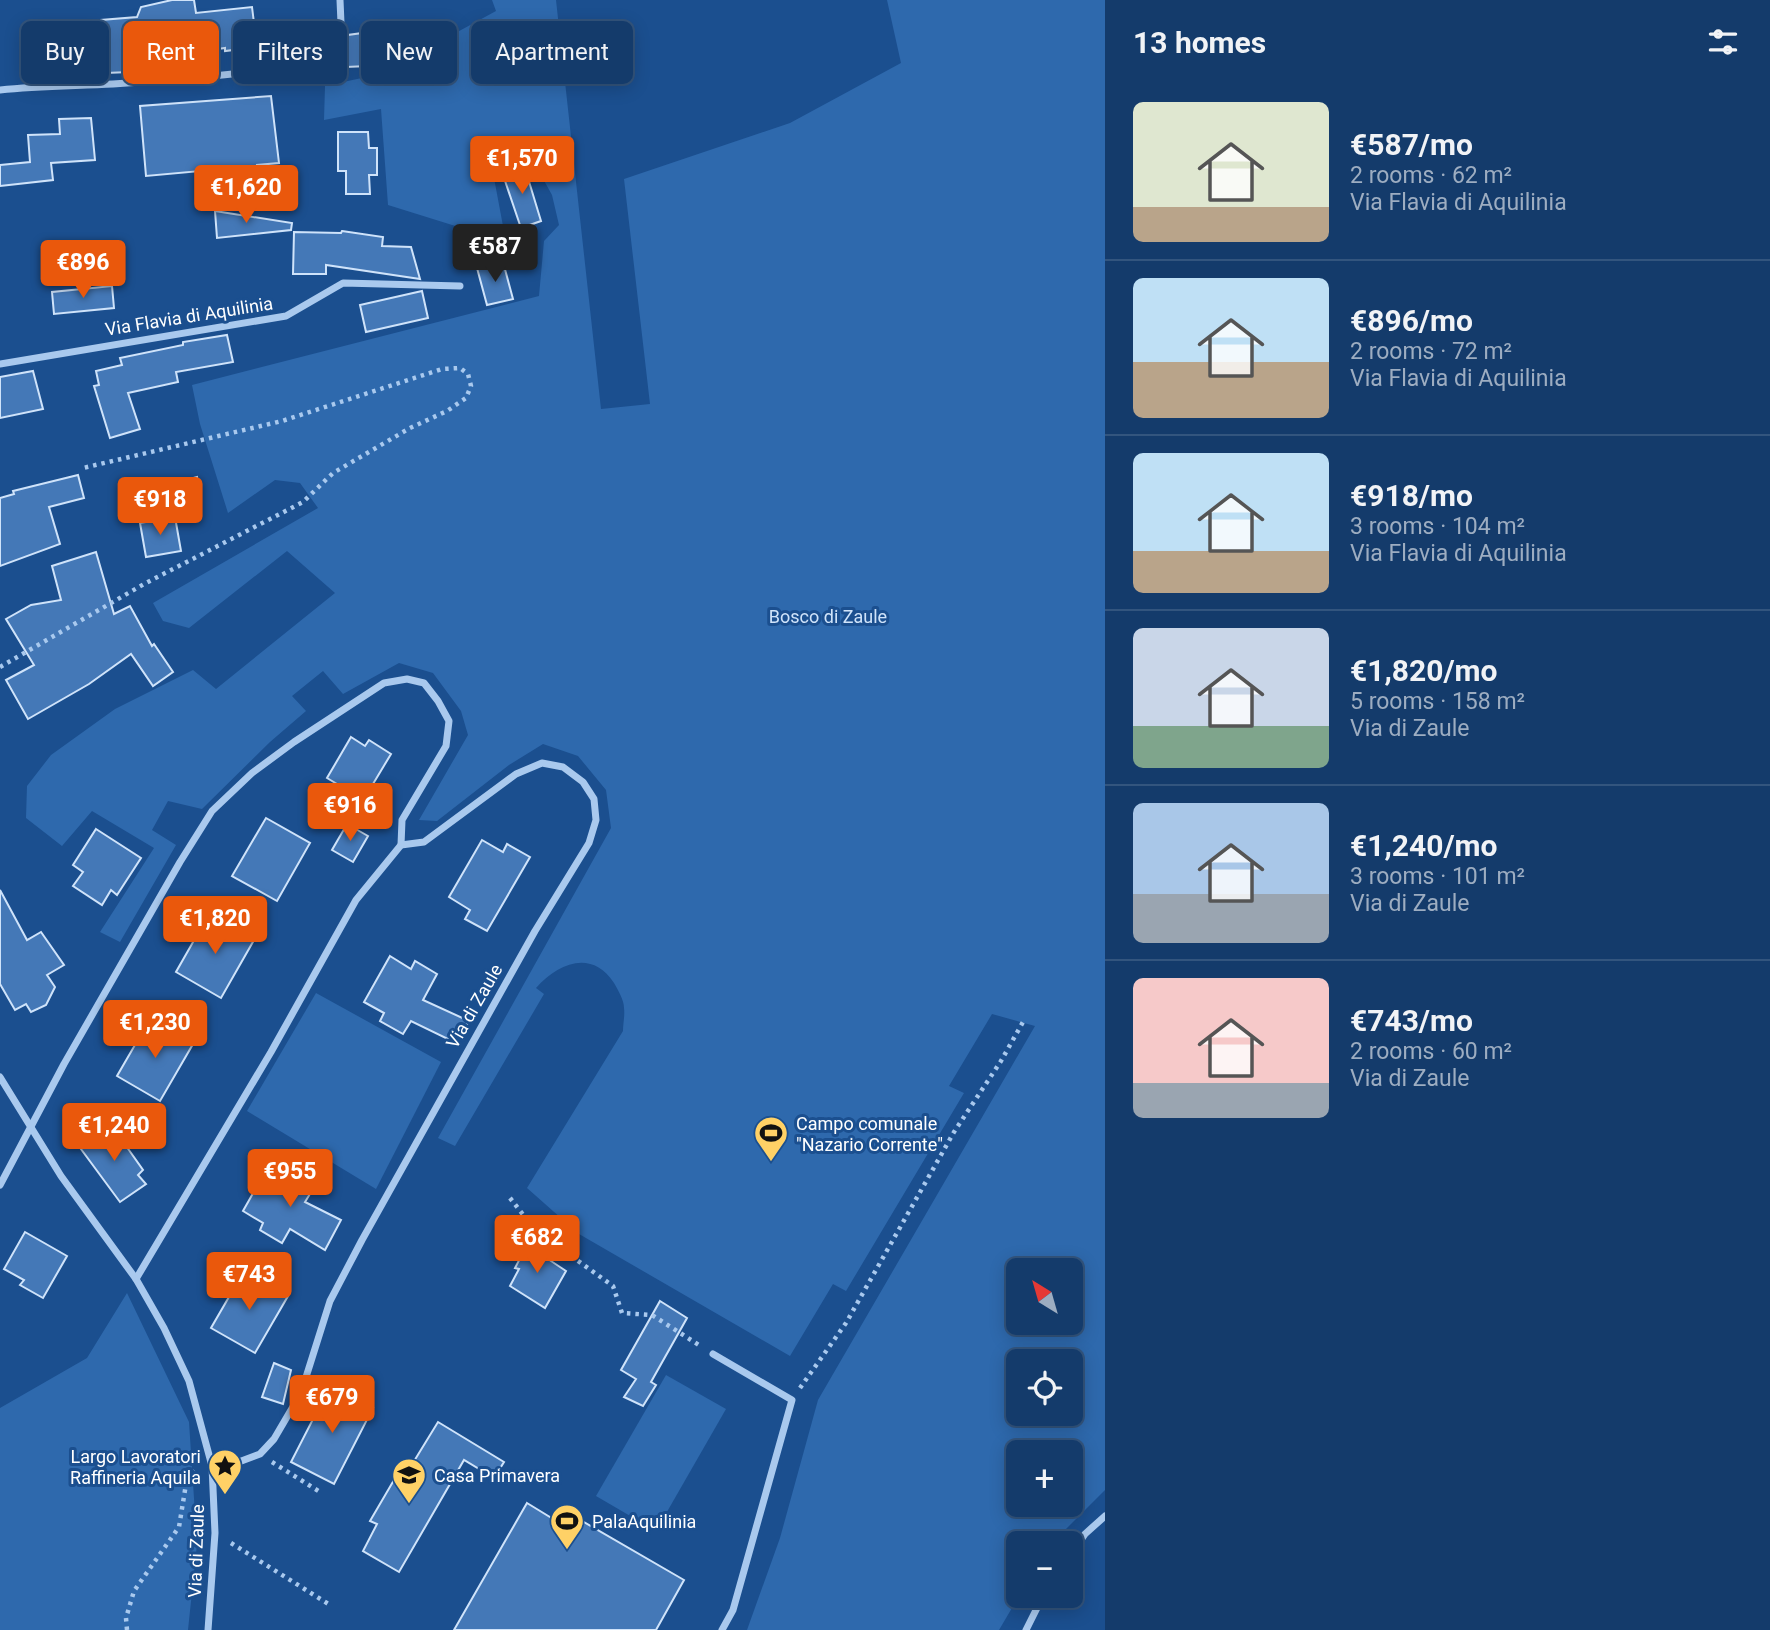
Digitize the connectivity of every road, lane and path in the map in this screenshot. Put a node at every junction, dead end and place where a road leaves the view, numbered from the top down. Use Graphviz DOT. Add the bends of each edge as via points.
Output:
graph roads {
  1 [pos="340,0"];
  2 [pos="0,90"];
  3 [pos="460,286"];
  4 [pos="0,364"];
  5 [pos="83,468"];
  6 [pos="0,667"];
  7 [pos="401,845"];
  8 [pos="1023,1022"];
  9 [pos="0,1077"];
  10 [pos="31,1129"];
  11 [pos="0,1185"];
  12 [pos="510,1198"];
  13 [pos="136,1279"];
  14 [pos="713,1354"];
  15 [pos="792,1400"];
  16 [pos="260,1454"];
  17 [pos="212,1466"];
  18 [pos="320,1492"];
  19 [pos="1105,1516"];
  20 [pos="215,1533"];
  21 [pos="1083,1537"];
  22 [pos="330,1605"];
  23 [pos="1037,1608"];
  24 [pos="127,1630"];
  25 [pos="208,1630"];
  26 [pos="723,1630"];
  27 [pos="1026,1630"];
  1 -- 2 [label="street" via="337,61 112,84"];
  3 -- 4 [label="street, Via Flavia di Aquilinia" via="343,282 286,316"];
  5 -- 6 [label="path" via="282,421 442,369 460,369 468,374 471,386 466,398 333,473 303,502 144,584"];
  7 -- 10 [label="street" via="402,820 446,746 449,721 424,683 407,679 384,683 294,742 212,811"];
  7 -- 13 [label="street" via="356,900"];
  7 -- 16 [label="street, Via di Zaule" via="424,842 516,774 541,763 563,767 583,782 594,799 597,820 589,843 362,1240 330,1301 301,1393"];
  8 -- 15 [label="path" via="954,1132 846,1322"];
  9 -- 10 [label="street, Via di Zaule"];
  10 -- 11 [label="street"];
  10 -- 13 [label="street, Via di Zaule"];
  12 -- 14 [label="path" via="535,1230 613,1286 622,1313 652,1315"];
  13 -- 17 [label="street, Via di Zaule" via="189,1381"];
  14 -- 15 [label="street"];
  15 -- 26 [label="street" via="733,1610"];
  16 -- 17 [label="street"];
  16 -- 18 [label="path"];
  17 -- 20 [label="street, Via di Zaule"];
  17 -- 24 [label="path" via="200,1467 187,1478 178,1527 134,1591"];
  19 -- 21 [label="street"];
  20 -- 22 [label="path"];
  20 -- 25 [label="street, Via di Zaule"];
  23 -- 27 [label="street"];
}
